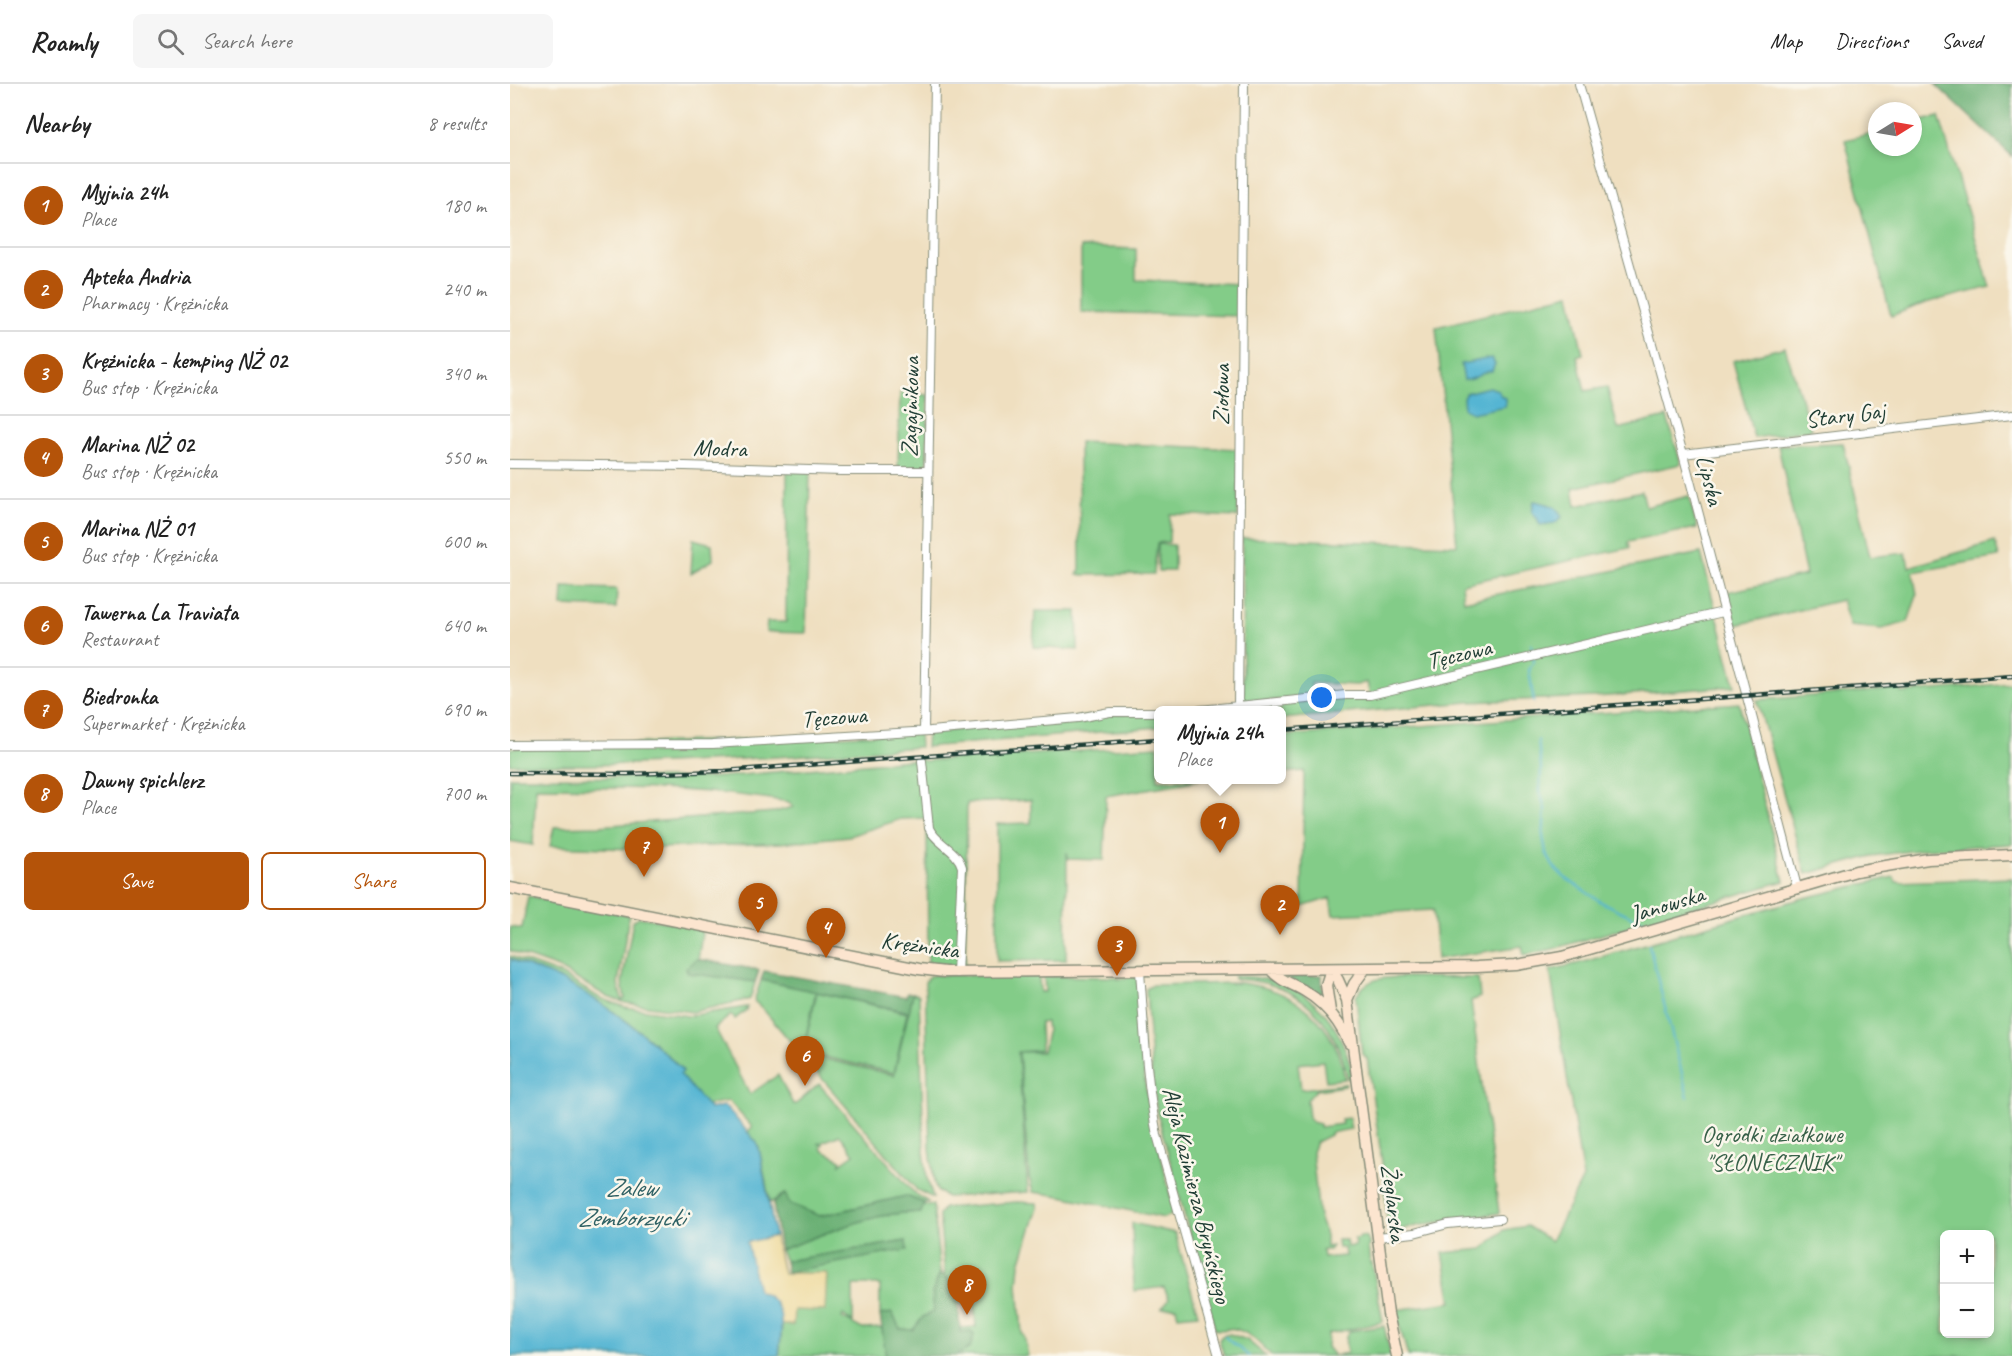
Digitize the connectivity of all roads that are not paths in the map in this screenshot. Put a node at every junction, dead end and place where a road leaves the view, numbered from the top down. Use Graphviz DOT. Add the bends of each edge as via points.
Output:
graph roads {
  1 [pos="935,84"];
  2 [pos="1244,84"];
  3 [pos="1579,84"];
  4 [pos="2012,415"];
  5 [pos="1683,454"];
  6 [pos="510,464"];
  7 [pos="928,471"];
  8 [pos="1723,612"];
  9 [pos="1238,706"];
  10 [pos="1154,712"];
  11 [pos="924,731"];
  12 [pos="510,745"];
  13 [pos="922,761"];
  14 [pos="2012,855"];
  15 [pos="1797,887"];
  16 [pos="510,888"];
  17 [pos="1331,969"];
  18 [pos="1365,969"];
  19 [pos="1271,970"];
  20 [pos="1140,971"];
  21 [pos="957,973"];
  22 [pos="1347,1000"];
  23 [pos="1330,1011"];
  24 [pos="1353,1055"];
  25 [pos="1500,1219"];
  26 [pos="1378,1238"];
  27 [pos="1219,1356"];
  28 [pos="1397,1356"];
  1 -- 7 [label="street, Zagajnikowa"];
  2 -- 9 [label="street, Ziołowa"];
  3 -- 5 [label="street, Lipska"];
  4 -- 5 [label="street, Stary Gaj"];
  5 -- 8 [label="street, Lipska"];
  6 -- 7 [label="street, Modra"];
  7 -- 11 [label="street, Zagajnikowa"];
  8 -- 9 [label="street, Tęczowa" via="1370,695"];
  8 -- 15 [label="street, Lipska"];
  10 -- 11 [label="street, Tęczowa" via="1110,712"];
  11 -- 12 [label="street, Tęczowa" via="712,744"];
  13 -- 21 [label="street" via="929,828 962,867"];
  14 -- 15 [label="street, Janowska" via="1929,859 1856,871"];
  15 -- 18 [label="street, Janowska" via="1543,961 1498,967"];
  16 -- 21 [label="street, Krężnicka" via="911,968"];
  17 -- 18 [label="street, Janowska"];
  17 -- 19 [label="street, Krężnicka"];
  17 -- 22 [label="street, Żeglarska"];
  17 -- 23 [label="street, Żeglarska" via="1326,985"];
  18 -- 22 [label="street"];
  19 -- 20 [label="street, Krężnicka"];
  19 -- 23 [label="street, Żeglarska"];
  20 -- 21 [label="street, Krężnicka"];
  20 -- 27 [label="street, Aleja Kazimierza Bryńskiego" via="1148,1084 1157,1135"];
  22 -- 24 [label="street, Żeglarska"];
  23 -- 24 [label="street, Żeglarska"];
  24 -- 26 [label="street, Żeglarska"];
  25 -- 26 [label="street" via="1448,1224"];
  26 -- 28 [label="street, Żeglarska"];
}
